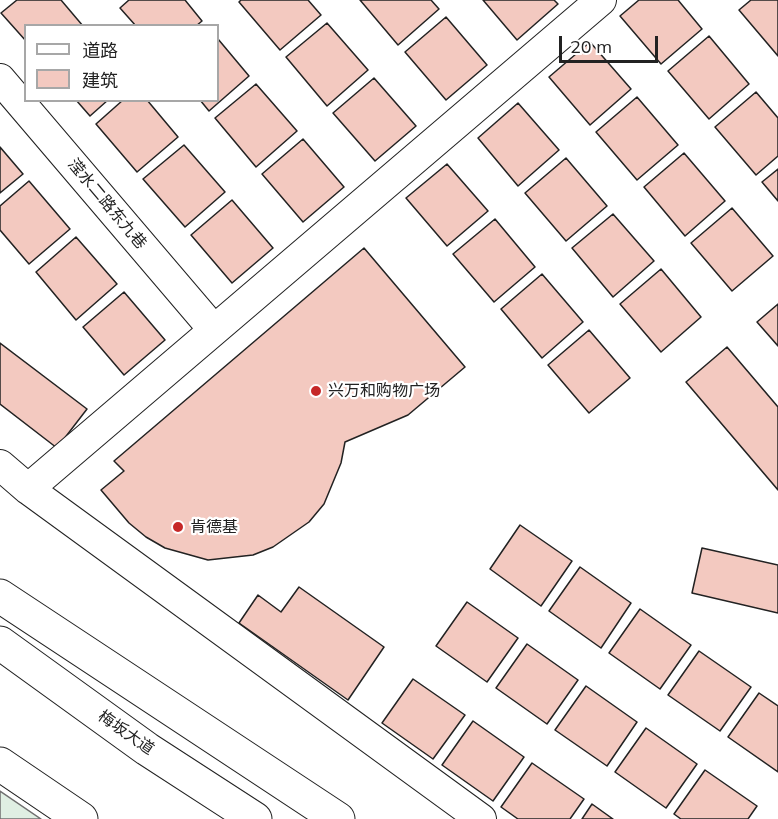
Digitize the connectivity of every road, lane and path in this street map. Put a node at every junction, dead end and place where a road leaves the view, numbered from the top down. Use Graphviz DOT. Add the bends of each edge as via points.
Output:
graph roads {
  1 [pos="601,0"];
  2 [pos="0,79"];
  3 [pos="214,330"];
  4 [pos="0,465"];
  5 [pos="28,489"];
  6 [pos="0,596"];
  7 [pos="0,643"];
  8 [pos="0,764"];
  9 [pos="81,819"];
  10 [pos="255,819"];
  11 [pos="338,819"];
  12 [pos="481,819"];
  1 -- 3 [label="street"];
  2 -- 3 [label="street, 滢水二路东九巷"];
  3 -- 5 [label="street"];
  4 -- 5 [label="street"];
  5 -- 12 [label="street"];
  6 -- 11 [label="main road"];
  7 -- 10 [label="main road, 梅坂大道" via="147,749"];
  8 -- 9 [label="main road"];
}
